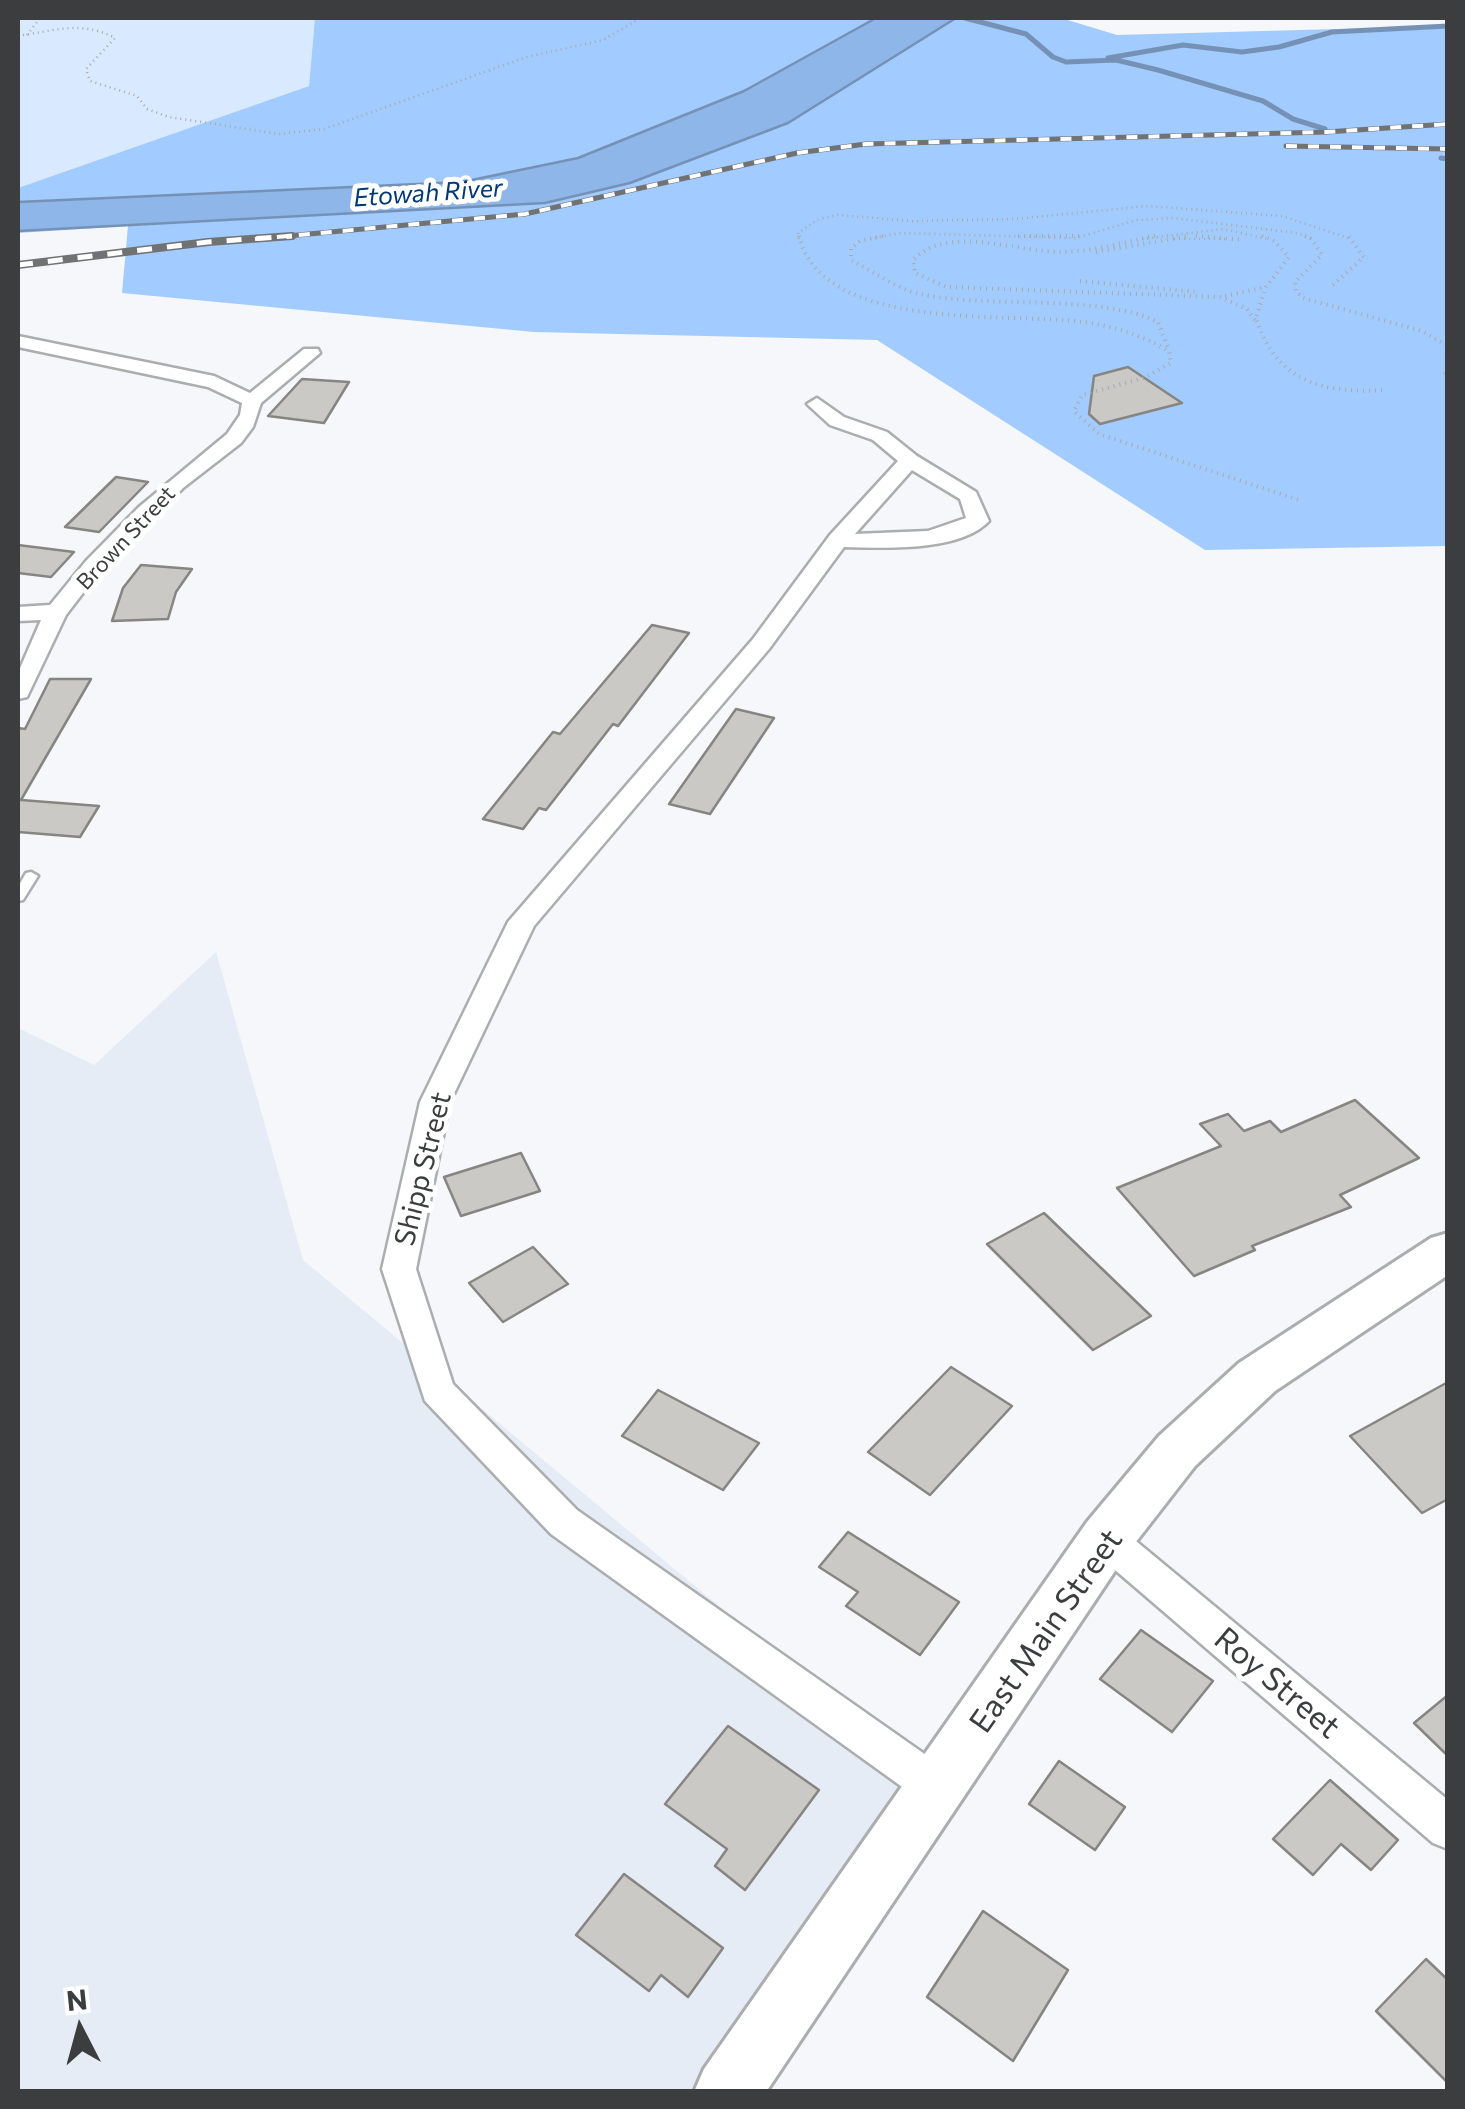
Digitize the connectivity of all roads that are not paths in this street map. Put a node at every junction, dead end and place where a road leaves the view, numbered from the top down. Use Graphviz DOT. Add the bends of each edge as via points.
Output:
graph roads {
  1 [pos="18,342"];
  2 [pos="311,353"];
  3 [pos="252,401"];
  4 [pos="818,404"];
  5 [pos="910,460"];
  6 [pos="838,540"];
  7 [pos="56,612"];
  8 [pos="18,614"];
  9 [pos="18,692"];
  10 [pos="31,876"];
  11 [pos="18,897"];
  12 [pos="1448,1251"];
  13 [pos="1106,1539"];
  14 [pos="938,1788"];
  15 [pos="1448,1828"];
  16 [pos="728,2092"];
  1 -- 3 [label="street" via="214,382"];
  2 -- 3 [label="street"];
  3 -- 7 [label="street, Brown Street" via="234,440 148,510"];
  4 -- 5 [label="street"];
  5 -- 6 [label="street, Shipp Street"];
  5 -- 6 [label="street" via="969,496 978,521 956,534"];
  6 -- 14 [label="street, Shipp Street" via="760,644 522,922 435,1102 398,1269 438,1391 564,1522"];
  7 -- 8 [label="street"];
  7 -- 9 [label="street, Brown Street"];
  10 -- 11 [label="lane"];
  12 -- 13 [label="main road, East Main Street" via="1257,1378 1177,1451"];
  13 -- 14 [label="main road, East Main Street"];
  13 -- 15 [label="street, Roy Street"];
  14 -- 16 [label="main road, East Main Street"];
}
